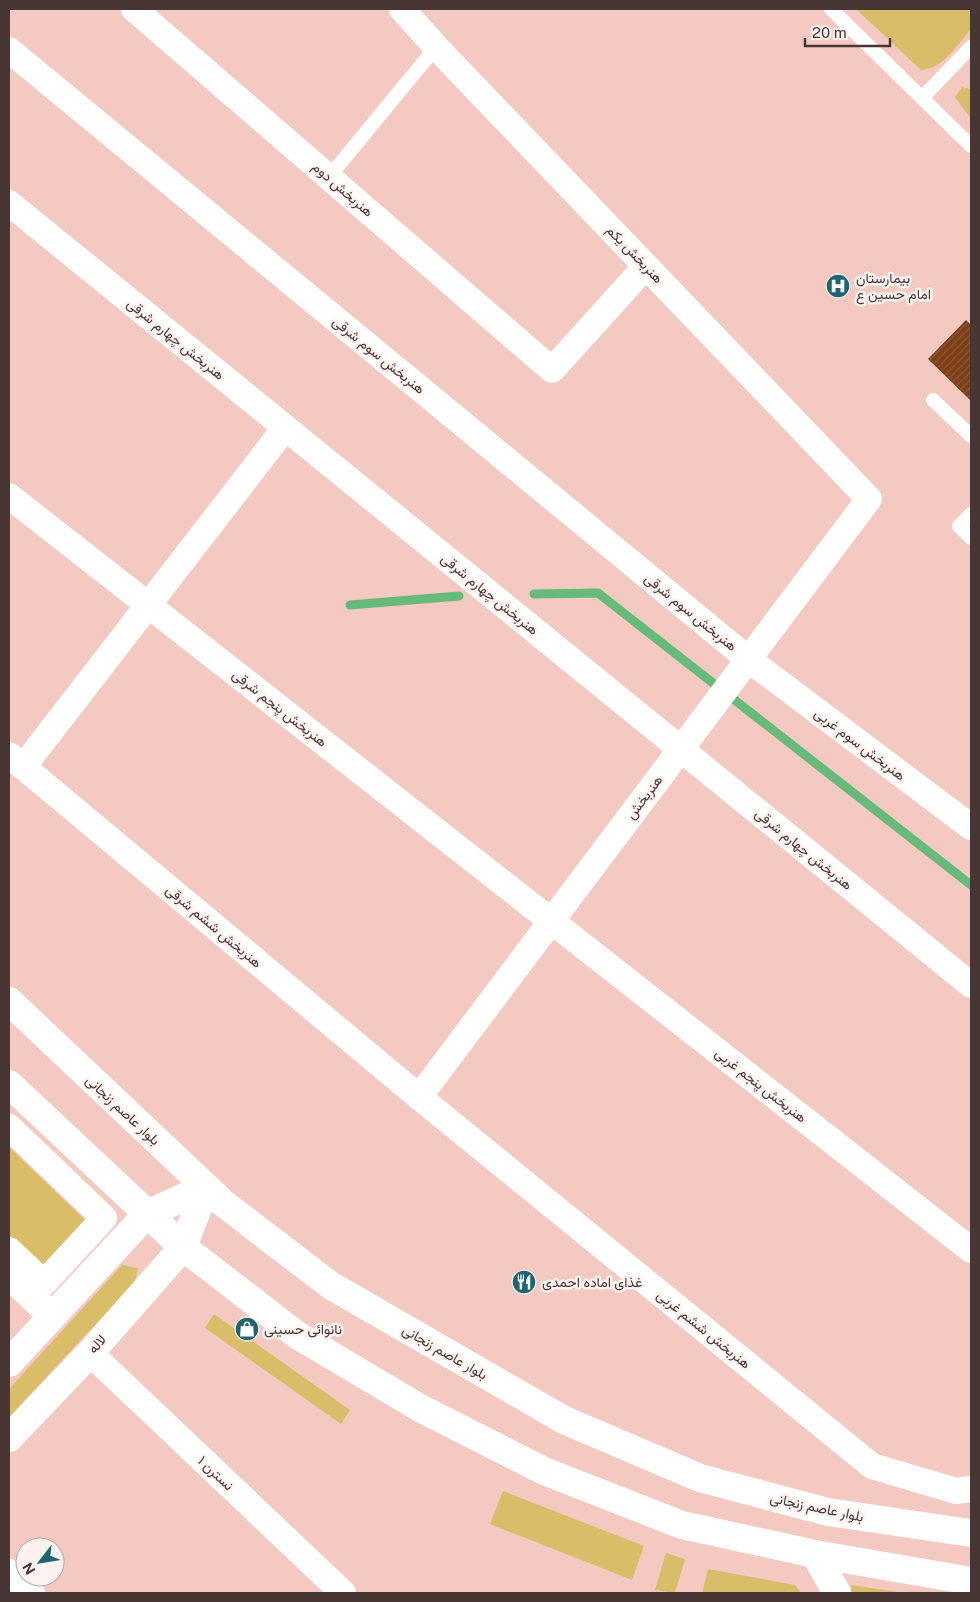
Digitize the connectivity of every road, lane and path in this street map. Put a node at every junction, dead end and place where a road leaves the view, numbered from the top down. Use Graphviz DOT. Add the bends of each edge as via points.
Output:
graph roads {
  1 [pos="134,9"];
  2 [pos="402,9"];
  3 [pos="831,9"];
  4 [pos="436,47"];
  5 [pos="971,49"];
  6 [pos="9,50"];
  7 [pos="922,98"];
  8 [pos="971,146"];
  9 [pos="328,177"];
  10 [pos="9,203"];
  11 [pos="646,266"];
  12 [pos="933,400"];
  13 [pos="285,428"];
  14 [pos="971,436"];
  15 [pos="9,496"];
  16 [pos="870,498"];
  17 [pos="971,514"];
  18 [pos="971,538"];
  19 [pos="148,605"];
  20 [pos="748,659"];
  21 [pos="680,748"];
  22 [pos="16,761"];
  23 [pos="971,827"];
  24 [pos="551,921"];
  25 [pos="971,985"];
  26 [pos="9,1002"];
  27 [pos="9,1084"];
  28 [pos="419,1097"];
  29 [pos="9,1127"];
  30 [pos="206,1187"];
  31 [pos="147,1214"];
  32 [pos="183,1247"];
  33 [pos="9,1250"];
  34 [pos="971,1250"];
  35 [pos="9,1274"];
  36 [pos="52,1316"];
  37 [pos="90,1353"];
  38 [pos="9,1363"];
  39 [pos="9,1438"];
  40 [pos="971,1489"];
  41 [pos="971,1533"];
  42 [pos="816,1554"];
  43 [pos="9,1572"];
  44 [pos="971,1581"];
  45 [pos="32,1593"];
  46 [pos="343,1593"];
  47 [pos="837,1593"];
  1 -- 9 [label="street, هنربخش دوم"];
  2 -- 4 [label="street, هنربخش یکم"];
  3 -- 7 [label="lane"];
  4 -- 9 [label="lane"];
  4 -- 11 [label="street, هنربخش یکم"];
  5 -- 7 [label="lane"];
  6 -- 20 [label="street, هنربخش سوم شرقی"];
  7 -- 8 [label="lane"];
  9 -- 11 [label="street, هنربخش دوم" via="552,370"];
  10 -- 13 [label="street, هنربخش چهارم شرقی"];
  11 -- 16 [label="street, هنربخش یکم"];
  12 -- 14 [label="lane"];
  13 -- 19 [label="street"];
  13 -- 21 [label="street, هنربخش چهارم شرقی"];
  15 -- 19 [label="street, هنربخش پنجم شرقی"];
  16 -- 20 [label="street, هنربخش"];
  17 -- 18 [label="lane" via="959,526"];
  19 -- 22 [label="street"];
  19 -- 24 [label="street, هنربخش پنجم شرقی"];
  20 -- 21 [label="street, هنربخش"];
  20 -- 23 [label="street, هنربخش سوم غربی"];
  21 -- 24 [label="street, هنربخش"];
  21 -- 25 [label="street, هنربخش چهارم شرقی"];
  22 -- 28 [label="street, هنربخش ششم شرقی"];
  24 -- 28 [label="street, هنربخش"];
  24 -- 34 [label="street, هنربخش پنجم غربی"];
  26 -- 30 [label="main road, بلوار عاصم زنجانی"];
  27 -- 31 [label="main road"];
  28 -- 40 [label="street, هنربخش ششم غربی" via="872,1466 956,1491"];
  29 -- 33 [label="street" via="104,1218 44,1284"];
  30 -- 31 [label="main road"];
  30 -- 32 [label="main road"];
  30 -- 41 [label="main road, بلوار عاصم زنجانی" via="330,1285 564,1420 700,1478 828,1512"];
  31 -- 32 [label="main road"];
  31 -- 36 [label="main road"];
  32 -- 37 [label="main road, لاله"];
  32 -- 42 [label="main road" via="297,1335 420,1408 544,1471 682,1525"];
  35 -- 36 [label="main road"];
  36 -- 38 [label="main road"];
  37 -- 39 [label="main road, لاله"];
  37 -- 46 [label="street, نسترن ۱"];
  42 -- 44 [label="main road"];
  42 -- 47 [label="main road"];
  43 -- 45 [label="street"];
}
